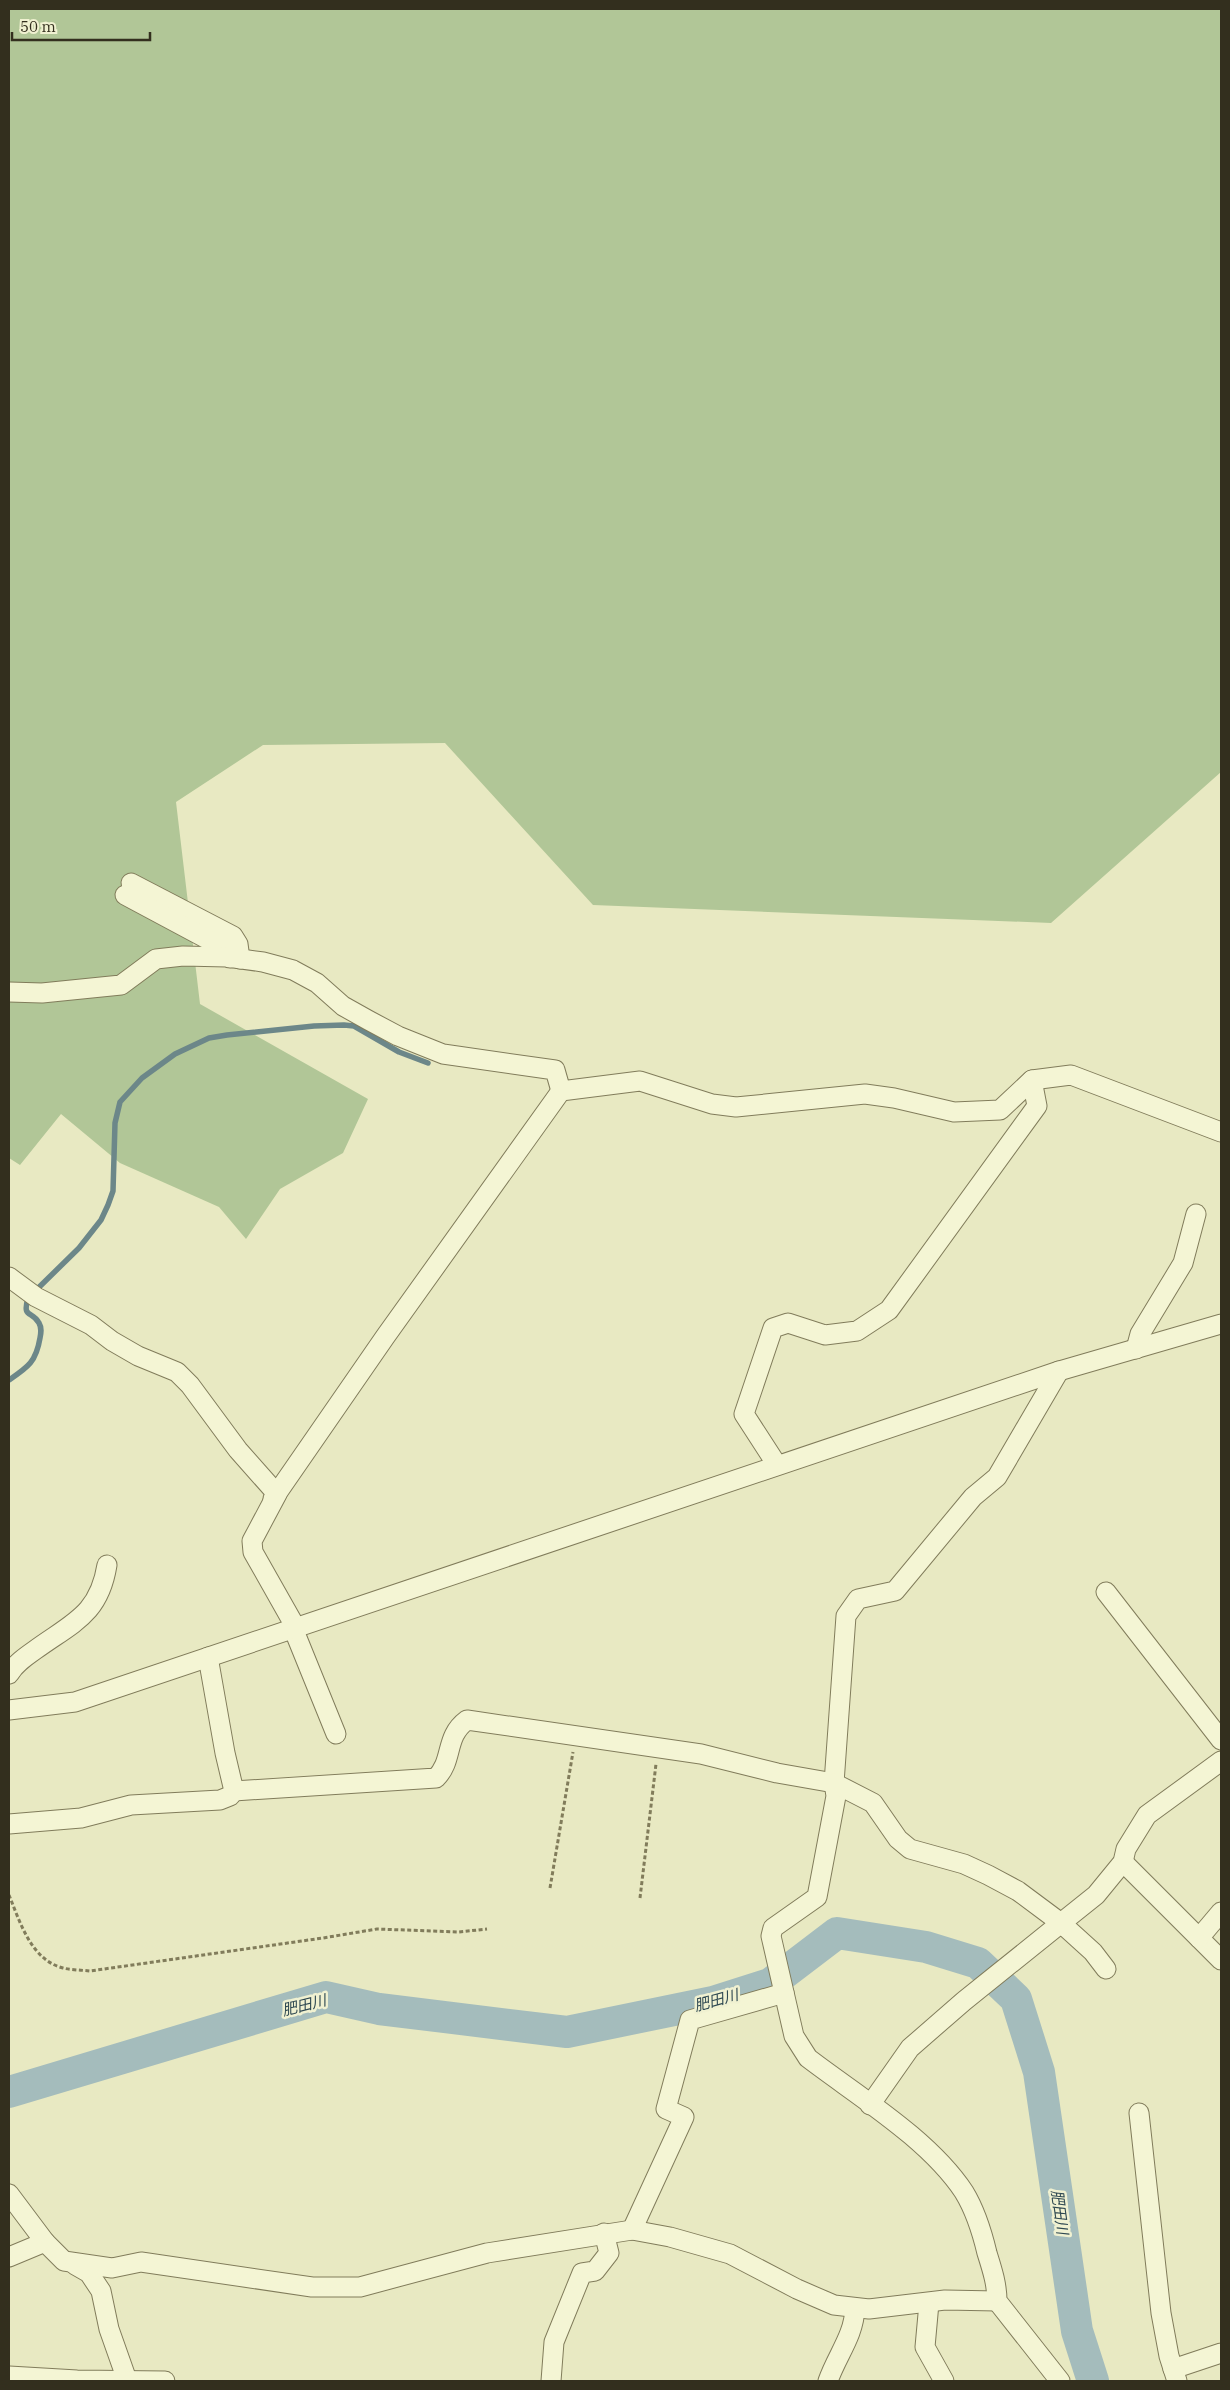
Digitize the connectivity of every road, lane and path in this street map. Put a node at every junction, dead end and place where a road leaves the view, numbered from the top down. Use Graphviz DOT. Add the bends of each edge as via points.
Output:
graph roads {
  1 [pos="128,889"];
  2 [pos="235,958"];
  3 [pos="9,992"];
  4 [pos="1032,1080"];
  5 [pos="561,1091"];
  6 [pos="1221,1132"];
  7 [pos="1196,1214"];
  8 [pos="9,1277"];
  9 [pos="1221,1324"];
  10 [pos="1136,1349"];
  11 [pos="1059,1371"];
  12 [pos="777,1465"];
  13 [pos="273,1499"];
  14 [pos="107,1565"];
  15 [pos="1106,1592"];
  16 [pos="295,1628"];
  17 [pos="208,1657"];
  18 [pos="9,1674"];
  19 [pos="9,1710"];
  20 [pos="336,1734"];
  21 [pos="576,1735"];
  22 [pos="1221,1740"];
  23 [pos="658,1747"];
  24 [pos="1221,1761"];
  25 [pos="834,1783"];
  26 [pos="234,1791"];
  27 [pos="9,1824"];
  28 [pos="1123,1862"];
  29 [pos="550,1888"];
  30 [pos="9,1895"];
  31 [pos="640,1898"];
  32 [pos="1221,1912"];
  33 [pos="1061,1923"];
  34 [pos="487,1929"];
  35 [pos="1199,1938"];
  36 [pos="1221,1960"];
  37 [pos="1106,1969"];
  38 [pos="783,1992"];
  39 [pos="870,2105"];
  40 [pos="1139,2113"];
  41 [pos="9,2194"];
  42 [pos="632,2230"];
  43 [pos="604,2233"];
  44 [pos="45,2242"];
  45 [pos="9,2257"];
  46 [pos="74,2263"];
  47 [pos="997,2301"];
  48 [pos="929,2303"];
  49 [pos="855,2308"];
  50 [pos="1221,2353"];
  51 [pos="1175,2375"];
  52 [pos="9,2376"];
  53 [pos="131,2380"];
  54 [pos="77,2381"];
  55 [pos="165,2381"];
  56 [pos="551,2381"];
  57 [pos="828,2381"];
  58 [pos="944,2381"];
  59 [pos="1060,2381"];
  1 -- 2 [label="street" via="233,936 238,944"];
  2 -- 3 [label="street" via="182,956 156,959 121,985"];
  2 -- 5 [label="street" via="293,970 317,982 343,1006 398,1036 443,1054 555,1070"];
  4 -- 5 [label="street" via="1000,1110 954,1112 865,1094 736,1107 712,1104 640,1081"];
  4 -- 6 [label="street" via="1071,1075"];
  4 -- 12 [label="street" via="1038,1106 889,1310 858,1331 825,1335 788,1323 773,1328 744,1414"];
  5 -- 13 [label="street"];
  7 -- 10 [label="street" via="1183,1263 1140,1334"];
  8 -- 13 [label="street" via="36,1298 91,1325 138,1356 177,1372 277,1494"];
  9 -- 10 [label="street"];
  10 -- 11 [label="street"];
  11 -- 12 [label="street"];
  11 -- 25 [label="street" via="997,1477 972,1497 895,1591 858,1599 846,1616"];
  12 -- 16 [label="street"];
  13 -- 16 [label="street" via="252,1541 253,1552"];
  14 -- 18 [label="street" via="104,1583 89,1611 21,1660"];
  15 -- 22 [label="street"];
  16 -- 17 [label="street"];
  16 -- 20 [label="street"];
  17 -- 19 [label="street" via="75,1702"];
  17 -- 26 [label="street"];
  21 -- 23 [label="street"];
  21 -- 26 [label="street" via="467,1720 456,1728 443,1771 436,1778"];
  21 -- 29 [label="path"];
  23 -- 25 [label="street"];
  23 -- 31 [label="path"];
  24 -- 28 [label="street" via="1147,1815 1126,1849"];
  25 -- 33 [label="street" via="873,1803 898,1839 910,1849 964,1864 988,1875 1018,1891"];
  25 -- 38 [label="street" via="836,1796 817,1897 773,1928 770,1936"];
  26 -- 27 [label="street" via="220,1800 131,1805 81,1818"];
  28 -- 33 [label="street" via="1096,1895"];
  28 -- 35 [label="street"];
  30 -- 34 [label="path" via="26,1935 41,1955 62,1968 90,1971 377,1929 459,1932"];
  32 -- 35 [label="street"];
  33 -- 37 [label="street" via="1087,1946"];
  33 -- 39 [label="street" via="964,2000 910,2048"];
  35 -- 36 [label="street"];
  38 -- 39 [label="street" via="794,2036 801,2050"];
  38 -- 42 [label="street" via="690,2020 666,2109 684,2117"];
  39 -- 47 [label="street" via="933,2155 964,2193 982,2232 997,2288"];
  40 -- 51 [label="street" via="1161,2313"];
  41 -- 44 [label="street"];
  42 -- 43 [label="street"];
  42 -- 49 [label="street" via="730,2254 834,2305"];
  43 -- 46 [label="street" via="487,2253 360,2287 312,2287 141,2262 112,2268"];
  43 -- 56 [label="street" via="609,2253 595,2271 582,2272 554,2342"];
  44 -- 45 [label="street"];
  44 -- 46 [label="street" via="64,2261"];
  46 -- 53 [label="street" via="89,2273 100,2291 109,2329"];
  47 -- 48 [label="street" via="945,2300"];
  47 -- 59 [label="street"];
  48 -- 49 [label="street"];
  48 -- 58 [label="street" via="926,2347"];
  49 -- 57 [label="street" via="855,2324 835,2360"];
  50 -- 51 [label="street"];
  52 -- 54 [label="street"];
  53 -- 54 [label="street"];
  53 -- 55 [label="street"];
}
